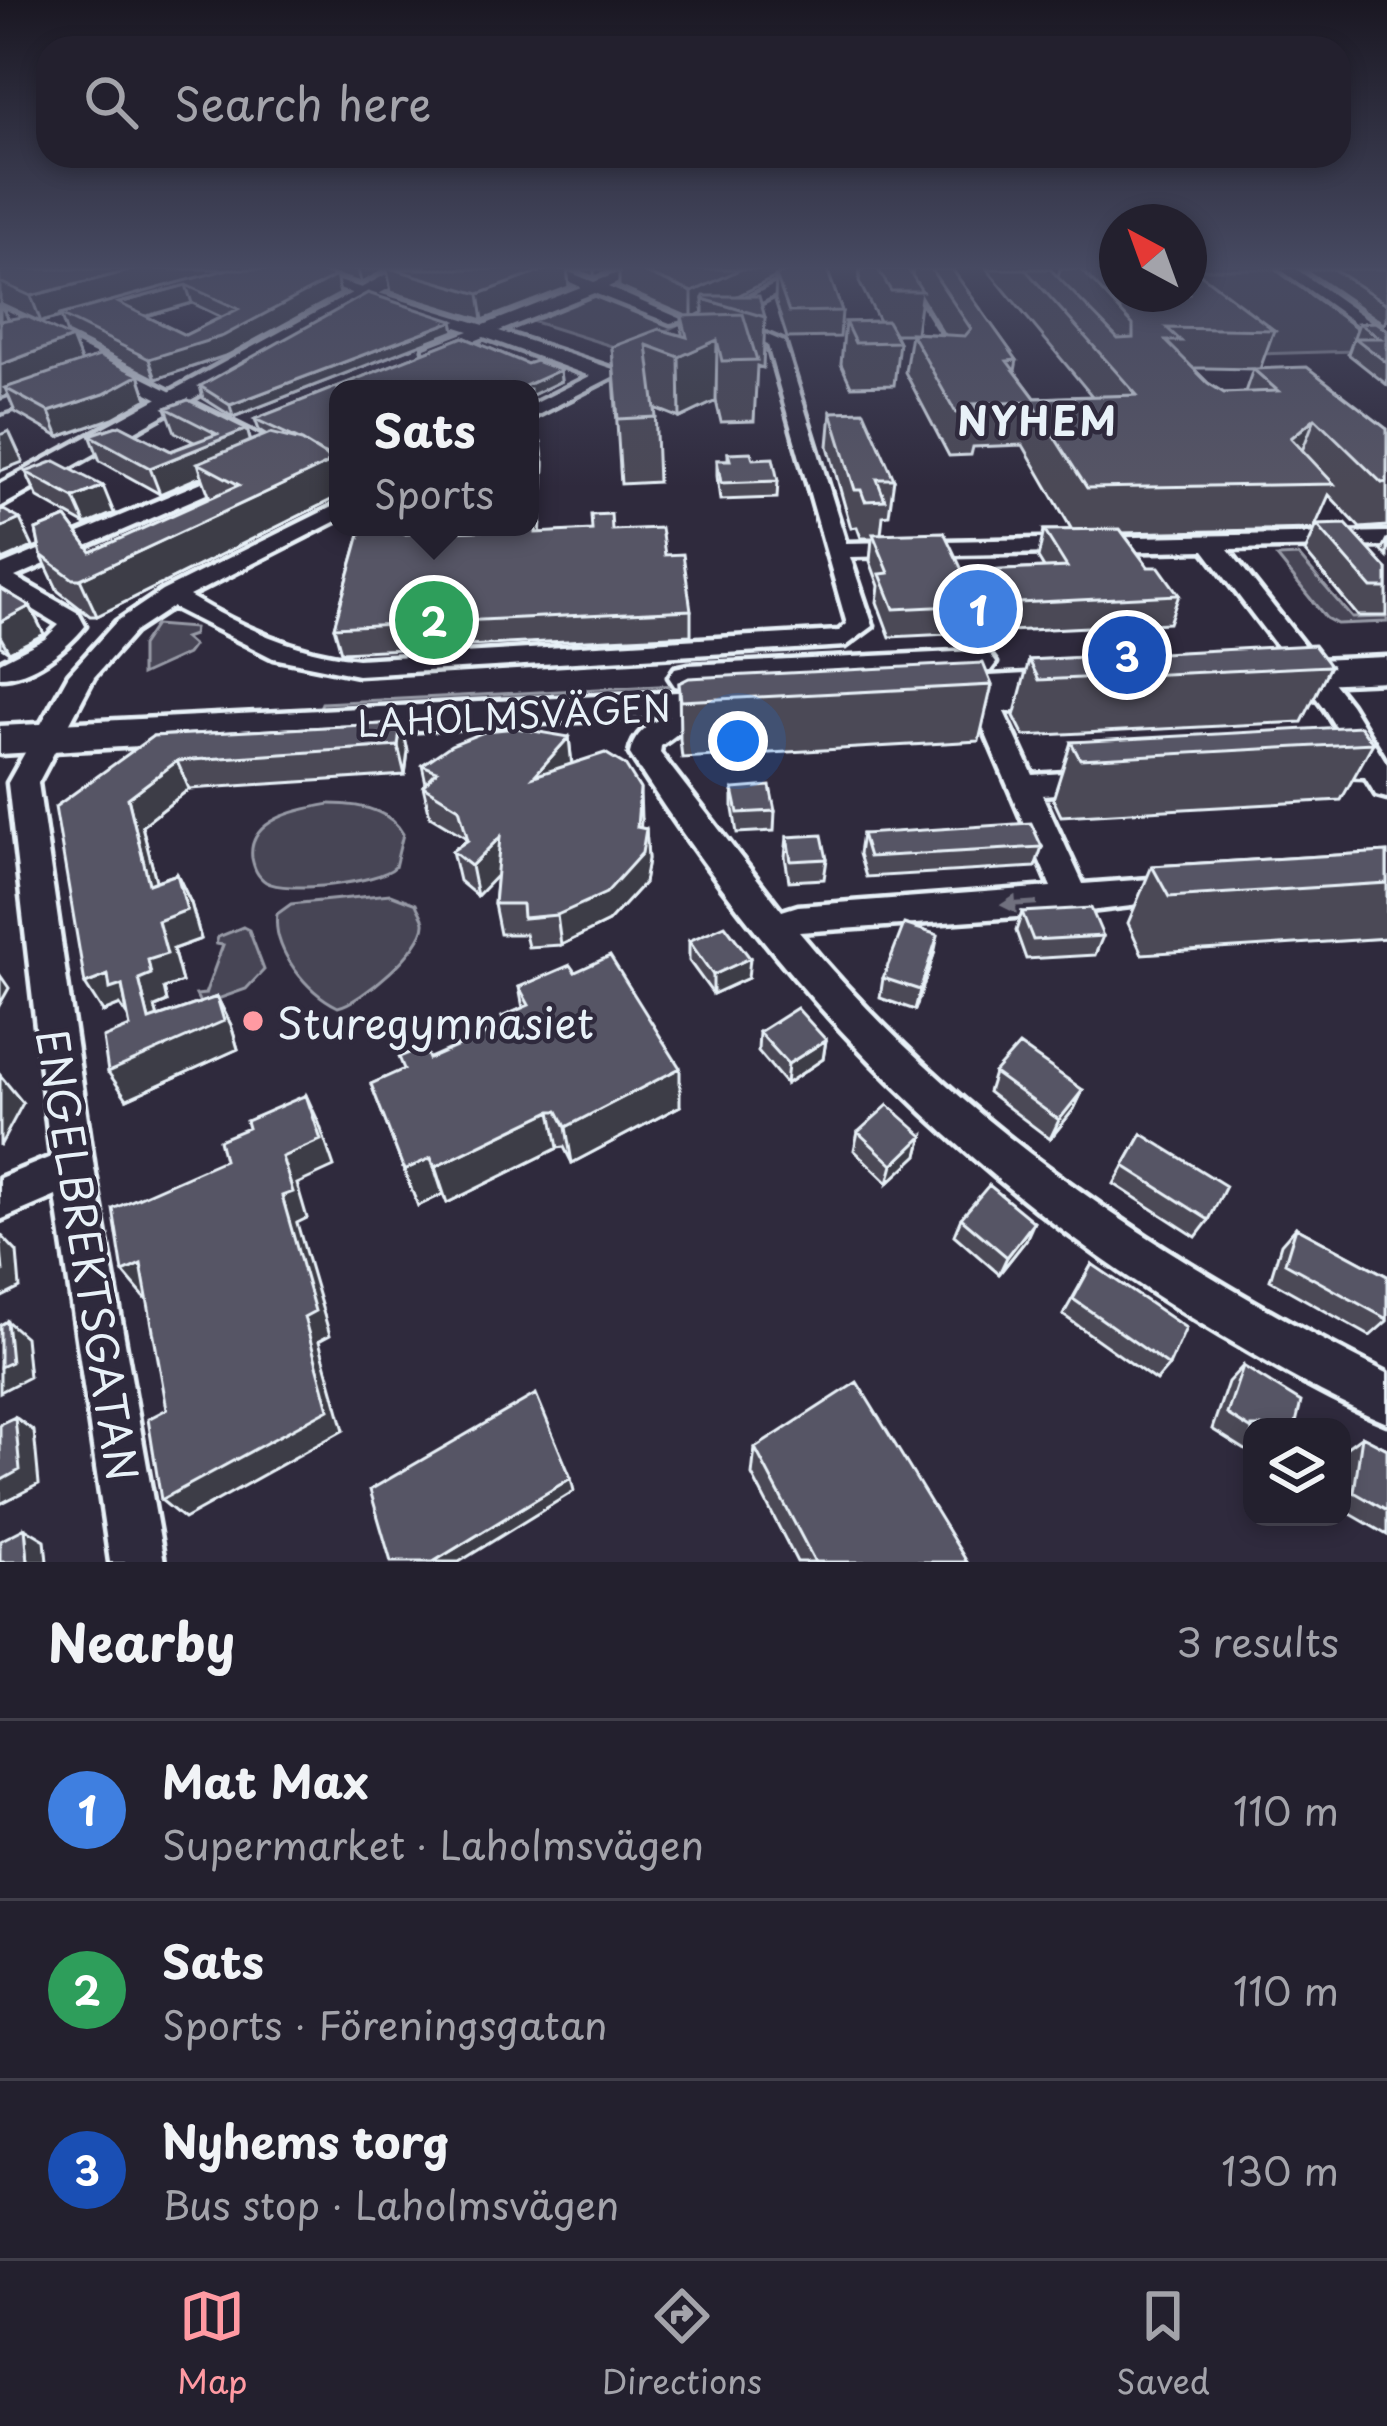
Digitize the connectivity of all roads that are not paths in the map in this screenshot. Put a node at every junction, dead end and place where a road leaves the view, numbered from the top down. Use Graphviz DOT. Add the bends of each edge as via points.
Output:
graph roads {
  1 [pos="46,342"];
  2 [pos="283,342"];
  3 [pos="456,342"];
  4 [pos="475,342"];
  5 [pos="514,342"];
  6 [pos="775,342"];
  7 [pos="935,342"];
  8 [pos="404,363"];
  9 [pos="625,366"];
  10 [pos="110,367"];
  11 [pos="951,368"];
  12 [pos="89,375"];
  13 [pos="606,376"];
  14 [pos="68,383"];
  15 [pos="588,385"];
  16 [pos="172,399"];
  17 [pos="0,407"];
  18 [pos="539,409"];
  19 [pos="252,422"];
  20 [pos="230,430"];
  21 [pos="281,454"];
  22 [pos="304,466"];
  23 [pos="0,496"];
  24 [pos="329,516"];
  25 [pos="1387,539"];
  26 [pos="1210,542"];
  27 [pos="837,550"];
  28 [pos="0,577"];
  29 [pos="171,596"];
  30 [pos="1387,644"];
  31 [pos="1387,669"];
  32 [pos="5,670"];
  33 [pos="1293,670"];
  34 [pos="1234,673"];
  35 [pos="1114,678"];
  36 [pos="987,704"];
  37 [pos="918,708"];
  38 [pos="0,712"];
  39 [pos="758,717"];
  40 [pos="54,724"];
  41 [pos="0,740"];
  42 [pos="1280,770"];
  43 [pos="1380,777"];
  44 [pos="1118,780"];
  45 [pos="1025,786"];
  46 [pos="11,794"];
  47 [pos="1219,886"];
  48 [pos="1073,900"];
  49 [pos="776,927"];
  50 [pos="73,1168"];
  51 [pos="0,1199"];
  52 [pos="1387,1400"];
  53 [pos="137,1562"];
  1 -- 10 [label="street"];
  2 -- 16 [label="highway"];
  3 -- 8 [label="street"];
  4 -- 15 [label="street"];
  5 -- 13 [label="street"];
  6 -- 27 [label="street"];
  7 -- 11 [label="street"];
  9 -- 13 [label="street"];
  10 -- 12 [label="street"];
  10 -- 16 [label="street"];
  13 -- 15 [label="street"];
  14 -- 17 [label="street"];
  15 -- 18 [label="street"];
  16 -- 20 [label="street"];
  16 -- 23 [label="highway"];
  19 -- 20 [label="street"];
  20 -- 21 [label="street"];
  21 -- 22 [label="street"];
  21 -- 28 [label="street"];
  24 -- 29 [label="street, ENGELBREKTSGATAN"];
  25 -- 26 [label="street"];
  26 -- 27 [label="street"];
  26 -- 33 [label="street"];
  27 -- 29 [label="street" via="860,626 824,642 358,667 274,653"];
  28 -- 32 [label="street" via="72,626 54,645"];
  29 -- 40 [label="street, ENGELBREKTSGATAN" via="100,651"];
  30 -- 33 [label="highway"];
  31 -- 33 [label="highway"];
  33 -- 34 [label="highway"];
  33 -- 43 [label="street"];
  35 -- 36 [label="street, LAHOLMSVÄGEN"];
  35 -- 40 [label="highway, LAHOLMSVÄGEN"];
  36 -- 37 [label="street, LAHOLMSVÄGEN"];
  36 -- 45 [label="street"];
  38 -- 40 [label="highway, LAHOLMSVÄGEN"];
  39 -- 49 [label="street, LAHOLMSVÄGEN" via="688,721 658,731 645,754"];
  40 -- 41 [label="highway, LAHOLMSVÄGEN"];
  40 -- 46 [label="street, ENGELBREKTSGATAN"];
  42 -- 43 [label="street"];
  44 -- 45 [label="street"];
  45 -- 48 [label="street"];
  46 -- 50 [label="street, ENGELBREKTSGATAN"];
  47 -- 48 [label="street"];
  48 -- 49 [label="street, one-way"];
  49 -- 52 [label="street" via="905,1074 996,1156 1159,1271"];
  50 -- 51 [label="street"];
  50 -- 53 [label="street, ENGELBREKTSGATAN"];
}
